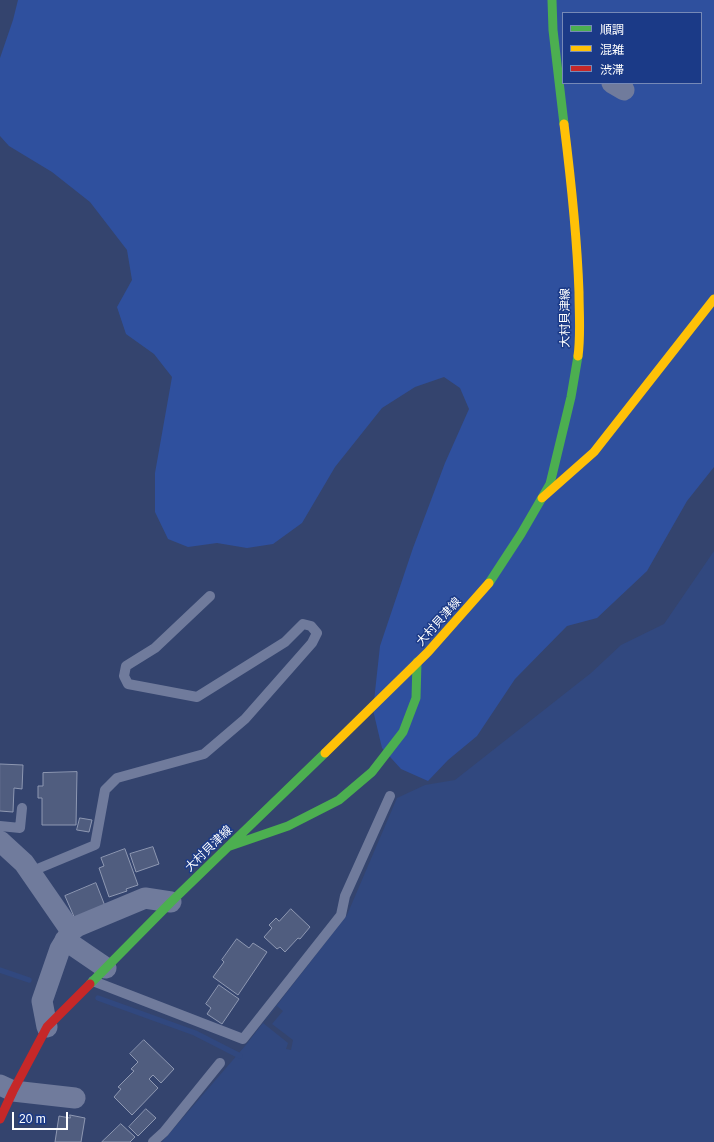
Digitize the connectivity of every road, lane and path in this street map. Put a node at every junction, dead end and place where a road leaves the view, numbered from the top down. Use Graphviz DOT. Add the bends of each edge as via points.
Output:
graph roads {
  1 [pos="552,0"];
  2 [pos="558,36"];
  3 [pos="562,81"];
  4 [pos="562,84"];
  5 [pos="714,299"];
  6 [pos="542,498"];
  7 [pos="210,596"];
  8 [pos="417,662"];
  9 [pos="390,796"];
  10 [pos="22,808"];
  11 [pos="0,826"];
  12 [pos="0,841"];
  13 [pos="230,846"];
  14 [pos="30,872"];
  15 [pos="171,902"];
  16 [pos="68,935"];
  17 [pos="99,974"];
  18 [pos="47,1027"];
  19 [pos="220,1063"];
  20 [pos="6,1088"];
  21 [pos="75,1098"];
  22 [pos="0,1118"];
  23 [pos="153,1142"];
  1 -- 2 [label="main road, 大村貝津線"];
  2 -- 3 [label="main road, 大村貝津線"];
  4 -- 6 [label="main road, 大村貝津線" via="578,272 580,343 571,398 550,484"];
  5 -- 6 [label="main road" via="594,452"];
  6 -- 8 [label="main road, 大村貝津線" via="488,585"];
  7 -- 14 [label="lane" via="155,648 126,666 124,676 128,684 197,697 285,642 303,624 311,626 316,634 312,643 245,719 204,754 118,778 105,790 95,845"];
  8 -- 13 [label="main road, 大村貝津線"];
  8 -- 13 [label="main road" via="416,698 408,719 402,732 372,772 339,800 288,826"];
  9 -- 17 [label="lane" via="345,896 342,915 243,1039"];
  10 -- 11 [label="lane" via="20,828"];
  12 -- 14 [label="street"];
  13 -- 15 [label="main road, 大村貝津線"];
  14 -- 16 [label="street"];
  15 -- 16 [label="street" via="144,898 78,926"];
  15 -- 17 [label="main road, 大村貝津線"];
  16 -- 17 [label="street"];
  16 -- 18 [label="street" via="60,949 42,1001"];
  17 -- 18 [label="main road, 大村貝津線"];
  18 -- 20 [label="main road, 大村貝津線"];
  19 -- 23 [label="lane"];
  20 -- 21 [label="street"];
  20 -- 22 [label="main road, 大村貝津線"];
}
